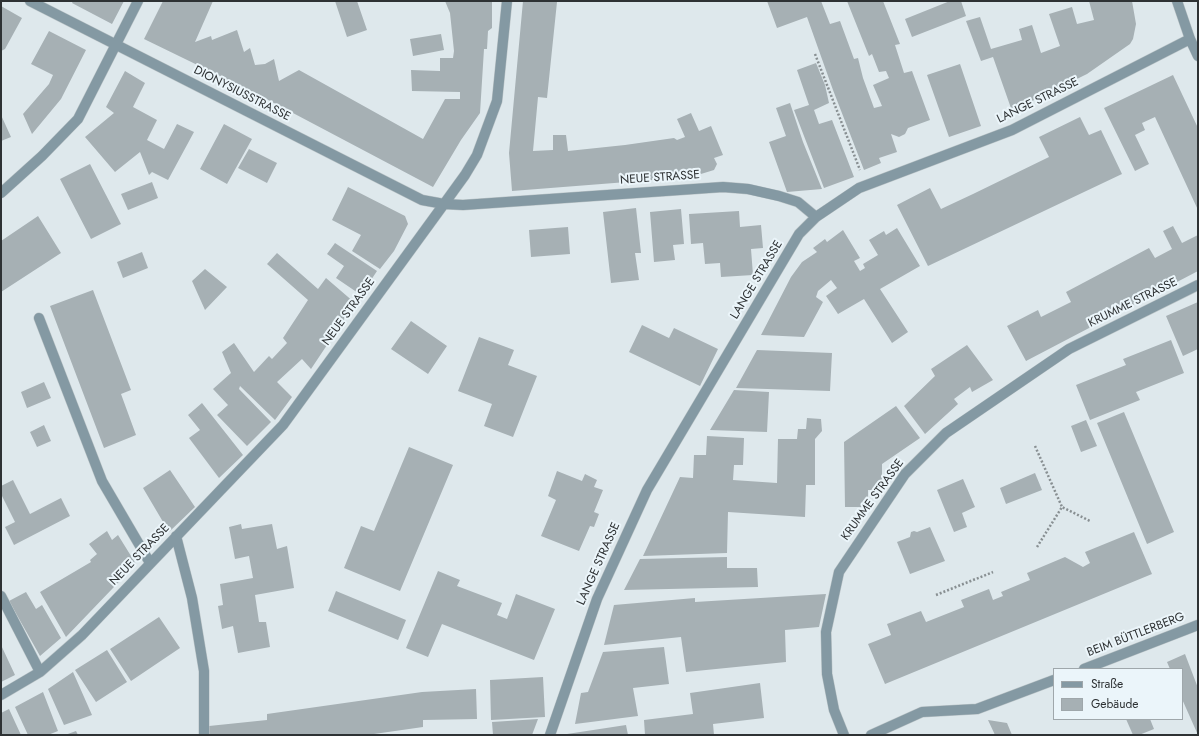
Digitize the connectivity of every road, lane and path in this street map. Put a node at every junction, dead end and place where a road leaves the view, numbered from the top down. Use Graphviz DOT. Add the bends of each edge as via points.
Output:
graph roads {
  1 [pos="30,1"];
  2 [pos="138,1"];
  3 [pos="507,1"];
  4 [pos="1177,1"];
  5 [pos="1190,39"];
  6 [pos="116,45"];
  7 [pos="814,54"];
  8 [pos="1198,56"];
  9 [pos="866,186"];
  10 [pos="1,193"];
  11 [pos="444,204"];
  12 [pos="816,217"];
  13 [pos="1198,285"];
  14 [pos="39,318"];
  15 [pos="1035,446"];
  16 [pos="1062,507"];
  17 [pos="1090,521"];
  18 [pos="176,536"];
  19 [pos="1037,547"];
  20 [pos="150,564"];
  21 [pos="993,572"];
  22 [pos="936,595"];
  23 [pos="1,596"];
  24 [pos="1198,625"];
  25 [pos="1087,668"];
  26 [pos="40,672"];
  27 [pos="1053,680"];
  28 [pos="1,695"];
  29 [pos="204,735"];
  30 [pos="550,735"];
  31 [pos="844,735"];
  32 [pos="871,735"];
  1 -- 6 [label="street, DIONYSIUSSTRASSE"];
  2 -- 6 [label="street"];
  3 -- 11 [label="street" via="497,102 477,155"];
  4 -- 5 [label="street"];
  5 -- 8 [label="street"];
  5 -- 9 [label="street, LANGE STRASSE" via="1012,130"];
  6 -- 10 [label="street" via="78,119"];
  6 -- 11 [label="street, DIONYSIUSSTRASSE" via="422,200"];
  7 -- 9 [label="path"];
  9 -- 12 [label="street, LANGE STRASSE"];
  11 -- 12 [label="street, NEUE STRASSE" via="463,205 723,187 748,189 798,202"];
  11 -- 18 [label="street, NEUE STRASSE" via="283,425"];
  12 -- 30 [label="street, LANGE STRASSE" via="799,234 647,490 597,599"];
  13 -- 31 [label="street, KRUMME STRASSE" via="1063,353 946,433 905,474 839,572 826,632 827,674 834,710"];
  14 -- 20 [label="street" via="102,481"];
  15 -- 16 [label="path"];
  16 -- 17 [label="path"];
  16 -- 19 [label="path"];
  18 -- 20 [label="street, NEUE STRASSE"];
  18 -- 29 [label="street" via="192,598 204,671"];
  20 -- 26 [label="street, NEUE STRASSE" via="82,635"];
  21 -- 22 [label="path"];
  23 -- 26 [label="street"];
  24 -- 25 [label="street, BEIM BÜTTLERBERG"];
  26 -- 28 [label="street, NEUE STRASSE"];
  27 -- 32 [label="street" via="977,709 922,712"];
}
